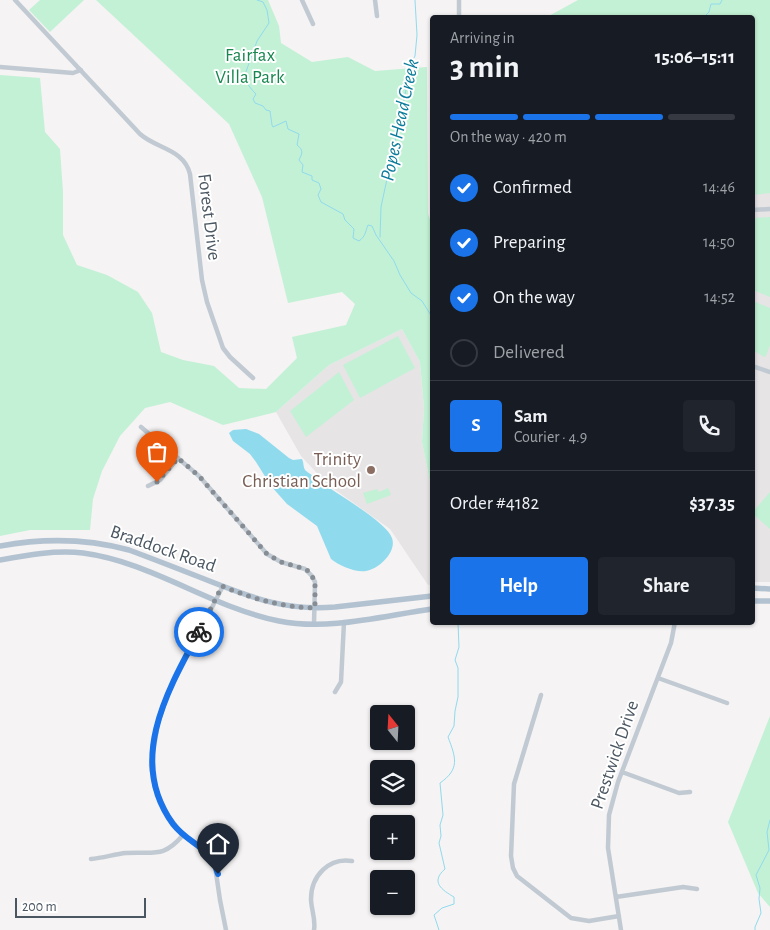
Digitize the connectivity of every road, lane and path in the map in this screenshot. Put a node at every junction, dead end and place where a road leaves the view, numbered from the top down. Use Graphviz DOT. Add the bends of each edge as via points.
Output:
graph roads {
  1 [pos="15,0"];
  2 [pos="302,0"];
  3 [pos="375,0"];
  4 [pos="458,0"];
  5 [pos="459,15"];
  6 [pos="377,16"];
  7 [pos="313,24"];
  8 [pos="0,67"];
  9 [pos="81,70"];
  10 [pos="770,209"];
  11 [pos="755,210"];
  12 [pos="755,367"];
  13 [pos="770,372"];
  14 [pos="253,378"];
  15 [pos="141,427"];
  16 [pos="178,458"];
  17 [pos="148,486"];
  18 [pos="0,546"];
  19 [pos="0,560"];
  20 [pos="222,586"];
  21 [pos="755,588"];
  22 [pos="770,588"];
  23 [pos="430,596"];
  24 [pos="215,601"];
  25 [pos="755,601"];
  26 [pos="770,601"];
  27 [pos="315,608"];
  28 [pos="430,609"];
  29 [pos="344,622"];
  30 [pos="314,624"];
  31 [pos="675,625"];
  32 [pos="658,678"];
  33 [pos="335,692"];
  34 [pos="541,695"];
  35 [pos="727,704"];
  36 [pos="622,772"];
  37 [pos="690,792"];
  38 [pos="184,835"];
  39 [pos="91,859"];
  40 [pos="352,861"];
  41 [pos="697,888"];
  42 [pos="616,897"];
  43 [pos="618,916"];
  44 [pos="226,930"];
  45 [pos="314,930"];
  46 [pos="621,930"];
  1 -- 9 [label="street, Forest Drive"];
  2 -- 7 [label="street"];
  3 -- 6 [label="street"];
  4 -- 5 [label="street"];
  8 -- 9 [label="street" via="73,73"];
  9 -- 14 [label="street, Forest Drive" via="141,135 175,153 187,165 207,302 223,348"];
  10 -- 11 [label="street"];
  12 -- 13 [label="street"];
  15 -- 16 [label="street"];
  16 -- 17 [label="street" via="160,480"];
  16 -- 27 [label="street" via="199,476 267,554 310,572 315,582"];
  18 -- 20 [label="main road, Braddock Road" via="52,539 98,542 129,550"];
  19 -- 24 [label="main road, Braddock Road" via="38,553 93,555 126,563"];
  20 -- 24 [label="street"];
  20 -- 27 [label="main road, Braddock Road" via="275,604"];
  21 -- 22 [label="main road"];
  23 -- 27 [label="main road, Braddock Road"];
  24 -- 30 [label="main road, Braddock Road" via="266,618"];
  24 -- 38 [label="street" via="168,693 158,722 152,758 153,780 158,795 168,816"];
  25 -- 26 [label="main road"];
  27 -- 30 [label="street"];
  28 -- 29 [label="main road, Braddock Road"];
  29 -- 30 [label="main road, Braddock Road"];
  29 -- 33 [label="street" via="341,682"];
  31 -- 32 [label="street, Prestwick Drive"];
  32 -- 35 [label="street"];
  32 -- 36 [label="street, Prestwick Drive"];
  34 -- 43 [label="street" via="514,784 513,868 517,876 571,918 590,921"];
  36 -- 37 [label="street" via="679,793"];
  36 -- 42 [label="street, Prestwick Drive" via="611,802 607,828"];
  38 -- 39 [label="street" via="168,849 156,853 126,853"];
  38 -- 44 [label="street" via="204,849 216,866"];
  40 -- 45 [label="street" via="330,864 316,878 311,896"];
  41 -- 42 [label="street" via="683,887"];
  42 -- 43 [label="street, Prestwick Drive"];
  43 -- 46 [label="street, Prestwick Drive"];
}
